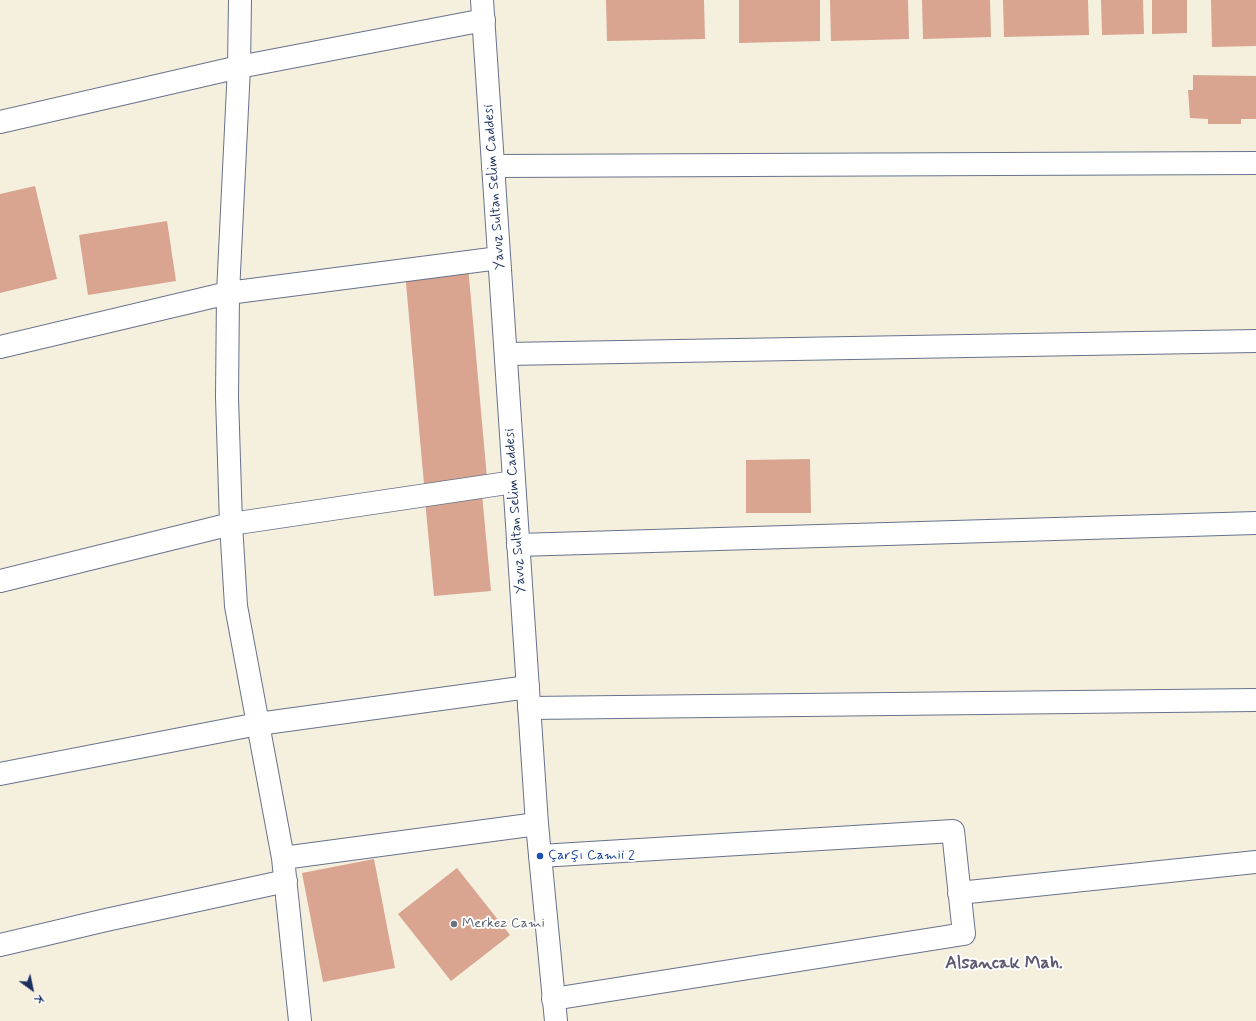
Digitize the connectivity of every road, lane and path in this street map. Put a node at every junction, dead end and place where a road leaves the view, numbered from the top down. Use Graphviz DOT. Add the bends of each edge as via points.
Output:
graph roads {
  1 [pos="240,0"];
  2 [pos="483,10"];
  3 [pos="238,67"];
  4 [pos="0,122"];
  5 [pos="1256,163"];
  6 [pos="493,166"];
  7 [pos="499,258"];
  8 [pos="228,293"];
  9 [pos="1256,341"];
  10 [pos="0,348"];
  11 [pos="506,354"];
  12 [pos="514,482"];
  13 [pos="1256,523"];
  14 [pos="231,524"];
  15 [pos="518,545"];
  16 [pos="0,581"];
  17 [pos="528,687"];
  18 [pos="1256,700"];
  19 [pos="529,708"];
  20 [pos="258,724"];
  21 [pos="0,774"];
  22 [pos="537,824"];
  23 [pos="540,856"];
  24 [pos="283,858"];
  25 [pos="1256,862"];
  26 [pos="286,881"];
  27 [pos="959,893"];
  28 [pos="0,945"];
  29 [pos="554,999"];
  30 [pos="300,1021"];
  31 [pos="556,1021"];
  1 -- 3 [label="street"];
  2 -- 3 [label="street"];
  2 -- 6 [label="street, Yavuz Sultan Selim Caddesi"];
  3 -- 4 [label="street"];
  3 -- 8 [label="street"];
  5 -- 6 [label="street"];
  6 -- 7 [label="street, Yavuz Sultan Selim Caddesi"];
  7 -- 8 [label="street"];
  7 -- 11 [label="street, Yavuz Sultan Selim Caddesi"];
  8 -- 10 [label="street"];
  8 -- 14 [label="street" via="227,397"];
  9 -- 11 [label="street"];
  11 -- 12 [label="street, Yavuz Sultan Selim Caddesi"];
  12 -- 14 [label="street"];
  12 -- 15 [label="street, Yavuz Sultan Selim Caddesi"];
  13 -- 15 [label="street"];
  14 -- 16 [label="street"];
  14 -- 20 [label="street" via="236,606"];
  15 -- 17 [label="street, Yavuz Sultan Selim Caddesi"];
  17 -- 19 [label="street, Yavuz Sultan Selim Caddesi"];
  17 -- 20 [label="street"];
  18 -- 19 [label="street"];
  19 -- 22 [label="street, Yavuz Sultan Selim Caddesi"];
  20 -- 21 [label="street"];
  20 -- 24 [label="street"];
  22 -- 23 [label="street, Yavuz Sultan Selim Caddesi"];
  22 -- 24 [label="street"];
  23 -- 27 [label="street" via="953,831"];
  23 -- 29 [label="street, Yavuz Sultan Selim Caddesi"];
  24 -- 26 [label="street"];
  25 -- 27 [label="street"];
  26 -- 28 [label="street"];
  26 -- 30 [label="street"];
  27 -- 29 [label="street" via="964,934"];
  29 -- 31 [label="street, Yavuz Sultan Selim Caddesi"];
}
